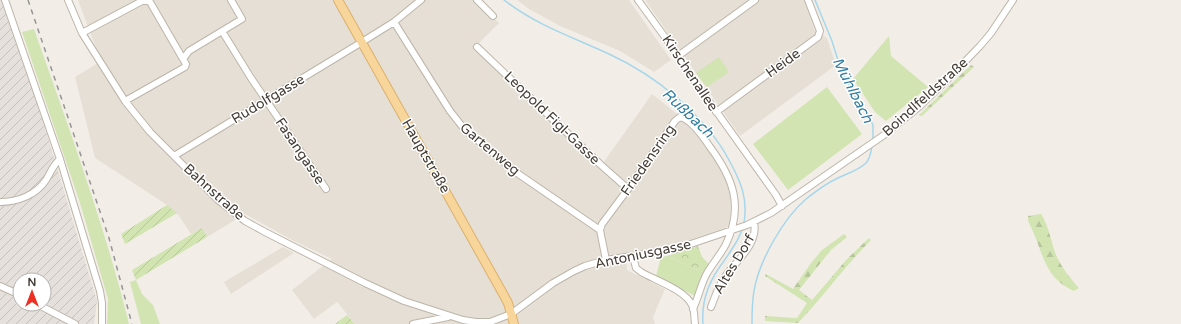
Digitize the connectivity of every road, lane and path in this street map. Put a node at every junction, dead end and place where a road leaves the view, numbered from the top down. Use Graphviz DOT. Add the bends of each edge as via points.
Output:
graph roads {
  1 [pos="5,0"];
  2 [pos="68,0"];
  3 [pos="231,0"];
  4 [pos="338,0"];
  5 [pos="420,0"];
  6 [pos="477,0"];
  7 [pos="638,0"];
  8 [pos="755,0"];
  9 [pos="808,0"];
  10 [pos="1013,0"];
  11 [pos="493,16"];
  12 [pos="394,22"];
  13 [pos="222,32"];
  14 [pos="82,33"];
  15 [pos="362,42"];
  16 [pos="477,47"];
  17 [pos="678,56"];
  18 [pos="183,59"];
  19 [pos="266,100"];
  20 [pos="125,101"];
  21 [pos="716,112"];
  22 [pos="174,156"];
  23 [pos="60,159"];
  24 [pos="326,189"];
  25 [pos="628,189"];
  26 [pos="0,202"];
  27 [pos="782,206"];
  28 [pos="754,222"];
  29 [pos="600,230"];
  30 [pos="733,230"];
  31 [pos="633,257"];
  32 [pos="606,260"];
  33 [pos="0,286"];
  34 [pos="12,291"];
  35 [pos="711,307"];
  36 [pos="693,309"];
  37 [pos="52,312"];
  38 [pos="450,316"];
  39 [pos="513,320"];
  40 [pos="464,322"];
  41 [pos="496,322"];
  42 [pos="75,324"];
  43 [pos="102,324"];
  44 [pos="413,324"];
  45 [pos="695,324"];
  1 -- 23 [label="street"];
  2 -- 14 [label="street, Bahnstraße"];
  3 -- 13 [label="street" via="242,19"];
  4 -- 15 [label="main road, Hauptstraße"];
  5 -- 12 [label="street, Rudolfgasse"];
  6 -- 11 [label="street"];
  7 -- 17 [label="street, Kirschenallee"];
  8 -- 17 [label="street"];
  9 -- 21 [label="street, Heide" via="820,31 818,37"];
  10 -- 27 [label="street, Boindlfeldstraße" via="991,33 919,107 878,140"];
  12 -- 15 [label="street, Rudolfgasse"];
  12 -- 29 [label="street, Gartenweg" via="450,111 465,130 517,173"];
  13 -- 18 [label="street" via="189,51"];
  13 -- 19 [label="street, Fasangasse"];
  14 -- 18 [label="street" via="142,1 148,1"];
  14 -- 20 [label="street, Bahnstraße"];
  15 -- 19 [label="street, Rudolfgasse"];
  15 -- 39 [label="main road, Hauptstraße" via="502,292"];
  16 -- 25 [label="street, Leopold Figl-Gasse"];
  17 -- 21 [label="street, Kirschenallee"];
  18 -- 20 [label="street" via="185,67"];
  19 -- 22 [label="street, Rudolfgasse"];
  19 -- 24 [label="street, Fasangasse"];
  20 -- 22 [label="street, Bahnstraße"];
  21 -- 27 [label="street, Kirschenallee"];
  22 -- 38 [label="street, Bahnstraße" via="218,200 245,221 365,283 404,301"];
  23 -- 26 [label="street" via="54,164 45,181 32,193 19,200"];
  23 -- 43 [label="street" via="100,291"];
  25 -- 29 [label="street, Friedensring"];
  25 -- 30 [label="street, Friedensring" via="675,121 683,118 706,141 729,176 735,202"];
  27 -- 28 [label="street, Antoniusgasse"];
  28 -- 30 [label="street, Antoniusgasse"];
  28 -- 35 [label="street, Altes Dorf" via="750,243 723,279"];
  29 -- 32 [label="street"];
  30 -- 31 [label="street, Antoniusgasse" via="676,249"];
  30 -- 36 [label="street" via="705,276"];
  31 -- 32 [label="street, Antoniusgasse"];
  31 -- 36 [label="street" via="636,268 683,294"];
  32 -- 39 [label="street, Antoniusgasse" via="585,266 563,277"];
  33 -- 34 [label="street"];
  36 -- 45 [label="street"];
  37 -- 42 [label="street"];
  38 -- 40 [label="street, Bahnstraße"];
  38 -- 44 [label="street"];
  39 -- 41 [label="street, Antoniusgasse"];
  40 -- 41 [label="street, Bahnstraße"];
}
